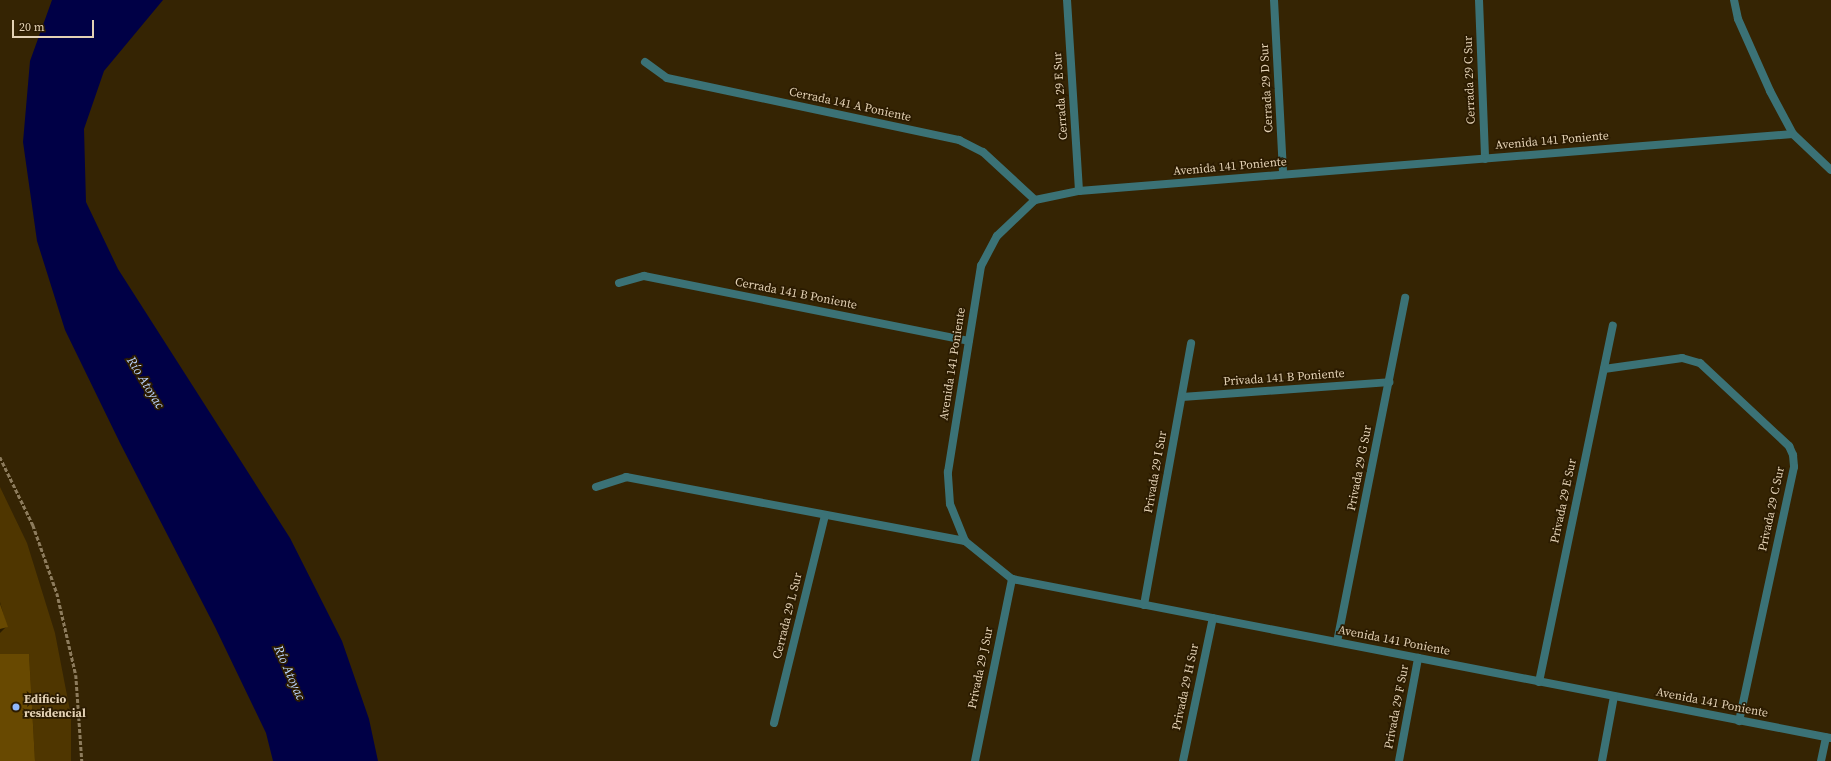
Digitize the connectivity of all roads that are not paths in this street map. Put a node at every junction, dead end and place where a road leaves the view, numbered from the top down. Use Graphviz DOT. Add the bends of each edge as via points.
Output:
graph roads {
  1 [pos="1067,0"];
  2 [pos="1274,0"];
  3 [pos="1479,0"];
  4 [pos="1734,0"];
  5 [pos="646,62"];
  6 [pos="1793,134"];
  7 [pos="1486,159"];
  8 [pos="1831,170"];
  9 [pos="1284,174"];
  10 [pos="1079,191"];
  11 [pos="1035,200"];
  12 [pos="619,283"];
  13 [pos="1406,298"];
  14 [pos="1613,326"];
  15 [pos="969,341"];
  16 [pos="1191,343"];
  17 [pos="1604,368"];
  18 [pos="1389,382"];
  19 [pos="1182,398"];
  20 [pos="596,487"];
  21 [pos="825,516"];
  22 [pos="965,541"];
  23 [pos="1012,579"];
  24 [pos="1144,605"];
  25 [pos="1213,618"];
  26 [pos="1337,642"];
  27 [pos="1418,658"];
  28 [pos="1539,682"];
  29 [pos="1614,696"];
  30 [pos="1739,721"];
  31 [pos="774,723"];
  32 [pos="1829,738"];
  33 [pos="974,761"];
  34 [pos="1183,761"];
  35 [pos="1399,761"];
  36 [pos="1602,761"];
  37 [pos="1822,761"];
  1 -- 10 [label="street, Cerrada 29 E Sur"];
  2 -- 9 [label="street, Cerrada 29 D Sur"];
  3 -- 7 [label="street, Cerrada 29 C Sur"];
  4 -- 6 [label="street" via="1738,19 1770,91"];
  5 -- 11 [label="street, Cerrada 141 A Poniente" via="667,78 959,140 983,152"];
  6 -- 7 [label="street, Avenida 141 Poniente"];
  6 -- 8 [label="street"];
  7 -- 9 [label="street, Avenida 141 Poniente"];
  9 -- 10 [label="street, Avenida 141 Poniente"];
  10 -- 11 [label="street, Avenida 141 Poniente"];
  11 -- 15 [label="street, Avenida 141 Poniente" via="997,236 981,266"];
  12 -- 15 [label="street, Cerrada 141 B Poniente" via="644,276"];
  13 -- 18 [label="street, Privada 29 G Sur"];
  14 -- 17 [label="street, Privada 29 E Sur"];
  15 -- 22 [label="street, Avenida 141 Poniente" via="948,472 950,504"];
  16 -- 19 [label="street, Privada 29 I Sur"];
  17 -- 28 [label="street, Privada 29 E Sur"];
  17 -- 30 [label="street, Privada 29 C Sur" via="1682,358 1700,364 1789,446 1793,455 1794,467"];
  18 -- 19 [label="street, Privada 141 B Poniente"];
  18 -- 26 [label="street, Privada 29 G Sur"];
  19 -- 24 [label="street, Privada 29 I Sur"];
  20 -- 21 [label="street, Avenida 141 Poniente" via="626,477"];
  21 -- 22 [label="street, Avenida 141 Poniente"];
  21 -- 31 [label="street, Cerrada 29 L Sur"];
  22 -- 23 [label="street, Avenida 141 Poniente"];
  23 -- 24 [label="street, Avenida 141 Poniente"];
  23 -- 33 [label="street, Privada 29 J Sur"];
  24 -- 25 [label="street, Avenida 141 Poniente"];
  25 -- 26 [label="street, Avenida 141 Poniente"];
  25 -- 34 [label="street, Privada 29 H Sur"];
  26 -- 27 [label="street, Avenida 141 Poniente"];
  27 -- 28 [label="street, Avenida 141 Poniente"];
  27 -- 35 [label="street, Privada 29 F Sur"];
  28 -- 29 [label="street, Avenida 141 Poniente"];
  29 -- 30 [label="street, Avenida 141 Poniente"];
  29 -- 36 [label="street"];
  30 -- 32 [label="street, Avenida 141 Poniente"];
  32 -- 37 [label="street"];
}
